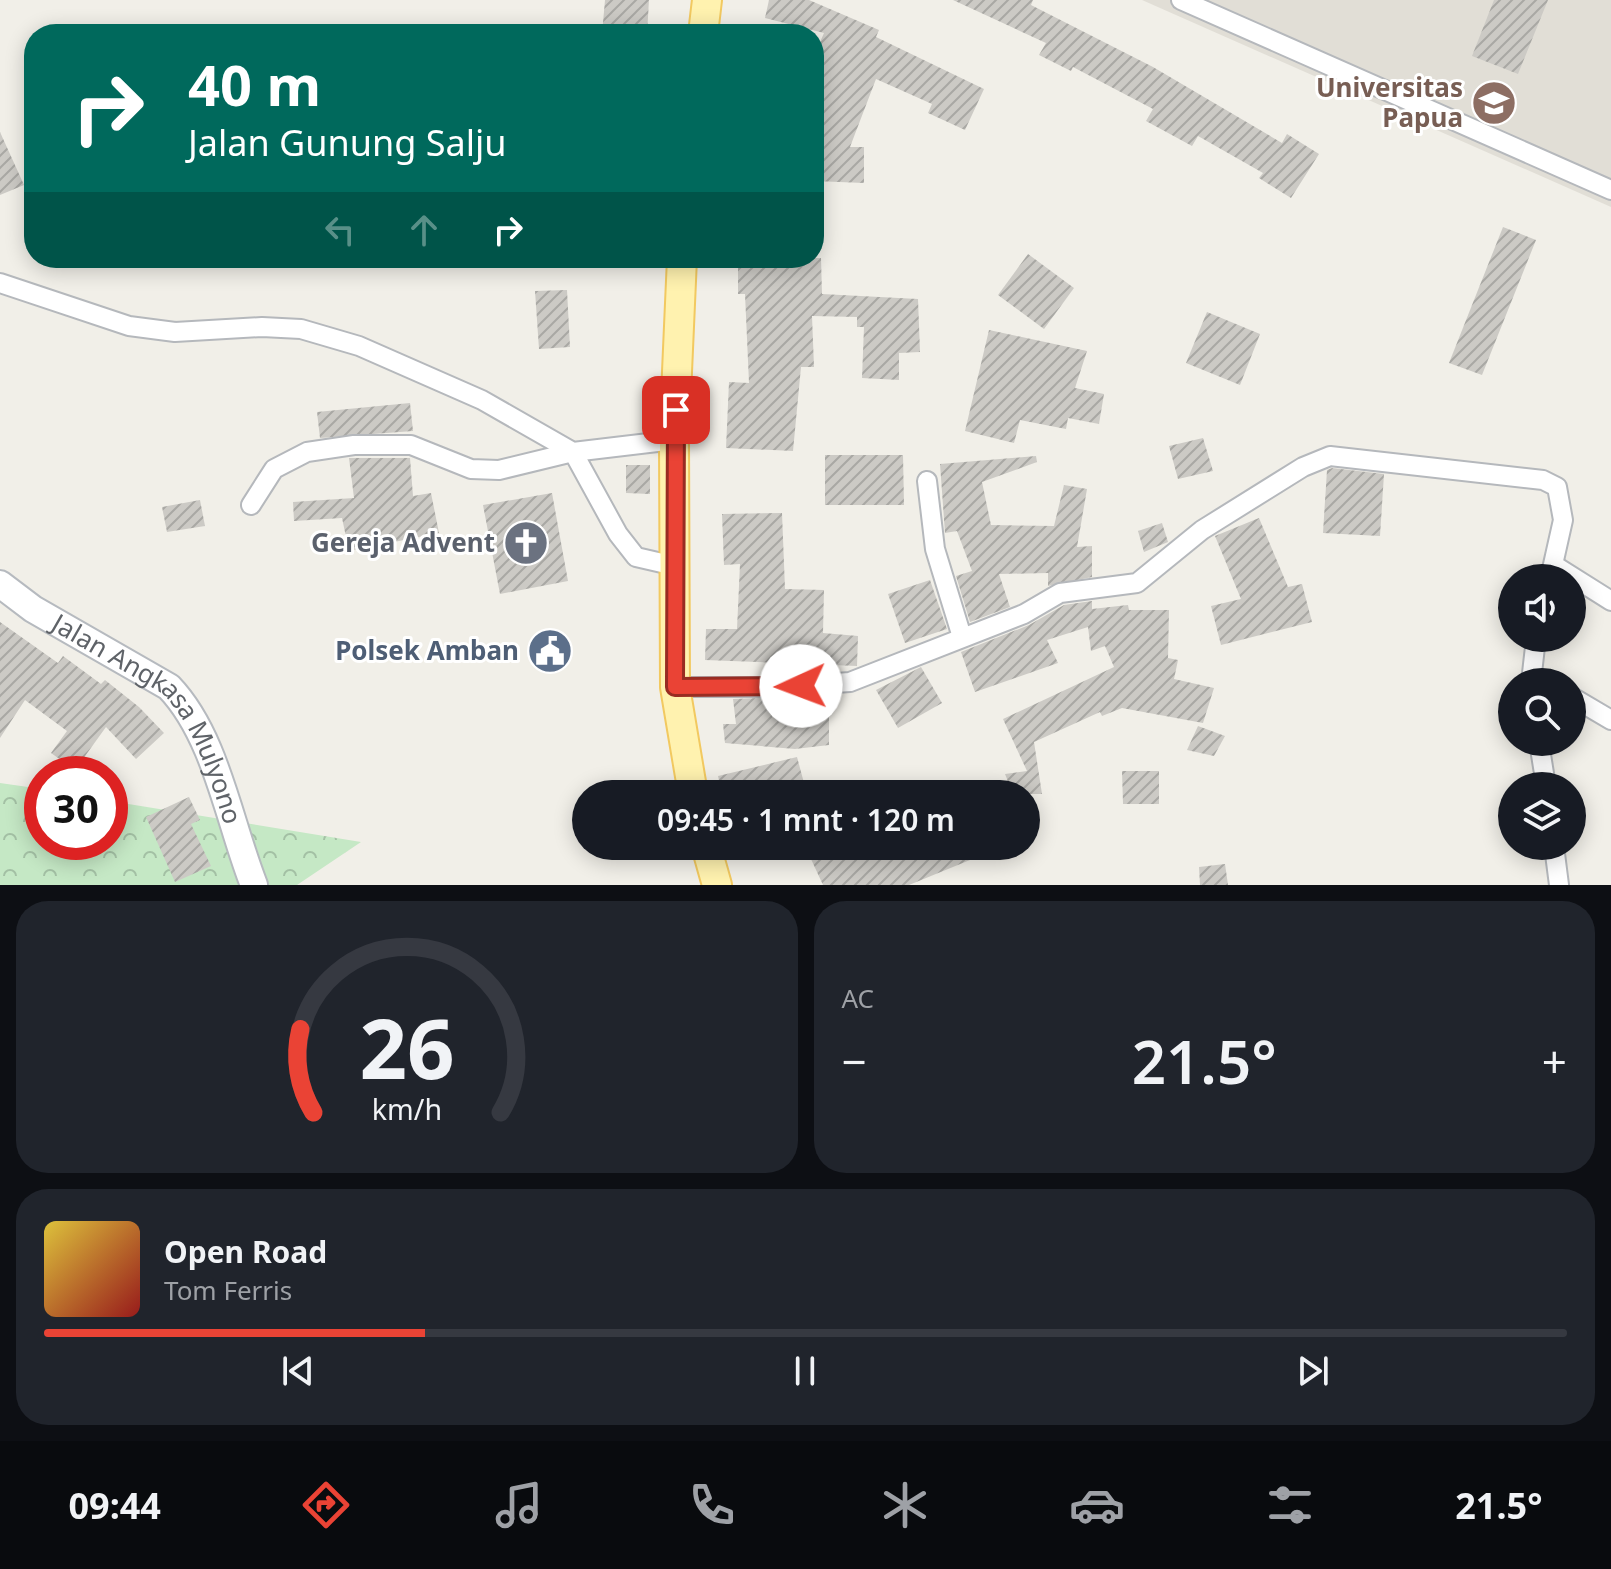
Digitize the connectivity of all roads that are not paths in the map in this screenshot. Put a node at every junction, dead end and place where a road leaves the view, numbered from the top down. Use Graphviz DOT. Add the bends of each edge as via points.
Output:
graph roads {
  1 [pos="707,0"];
  2 [pos="1181,0"];
  3 [pos="704,24"];
  4 [pos="1611,190"];
  5 [pos="682,268"];
  6 [pos="0,283"];
  7 [pos="674,440"];
  8 [pos="573,452"];
  9 [pos="927,481"];
  10 [pos="251,505"];
  11 [pos="1554,564"];
  12 [pos="675,566"];
  13 [pos="0,584"];
  14 [pos="1586,589"];
  15 [pos="1611,601"];
  16 [pos="962,637"];
  17 [pos="675,687"];
  18 [pos="1586,705"];
  19 [pos="1611,720"];
  20 [pos="691,780"];
  21 [pos="710,860"];
  22 [pos="1556,860"];
  23 [pos="254,885"];
  24 [pos="717,885"];
  25 [pos="1559,885"];
  1 -- 3 [label="main road"];
  2 -- 4 [label="street"];
  5 -- 7 [label="main road"];
  6 -- 8 [label="street" via="129,326 175,332 301,329 359,346 482,400"];
  7 -- 8 [label="street"];
  7 -- 12 [label="main road"];
  8 -- 10 [label="street" via="499,470 471,469 411,445 307,452 274,469"];
  8 -- 12 [label="street" via="636,557"];
  9 -- 16 [label="street" via="935,549"];
  11 -- 16 [label="street" via="1562,499 1557,487 1543,480 1330,456 1202,530 1137,583 1060,593 1024,614"];
  12 -- 17 [label="main road"];
  13 -- 23 [label="main road, Jalan Angkasa Mulyono" via="33,609 169,687 187,705"];
  14 -- 15 [label="street"];
  16 -- 17 [label="street" via="850,682"];
  17 -- 20 [label="main road"];
  18 -- 19 [label="street"];
  21 -- 24 [label="main road"];
  22 -- 25 [label="street"];
}
